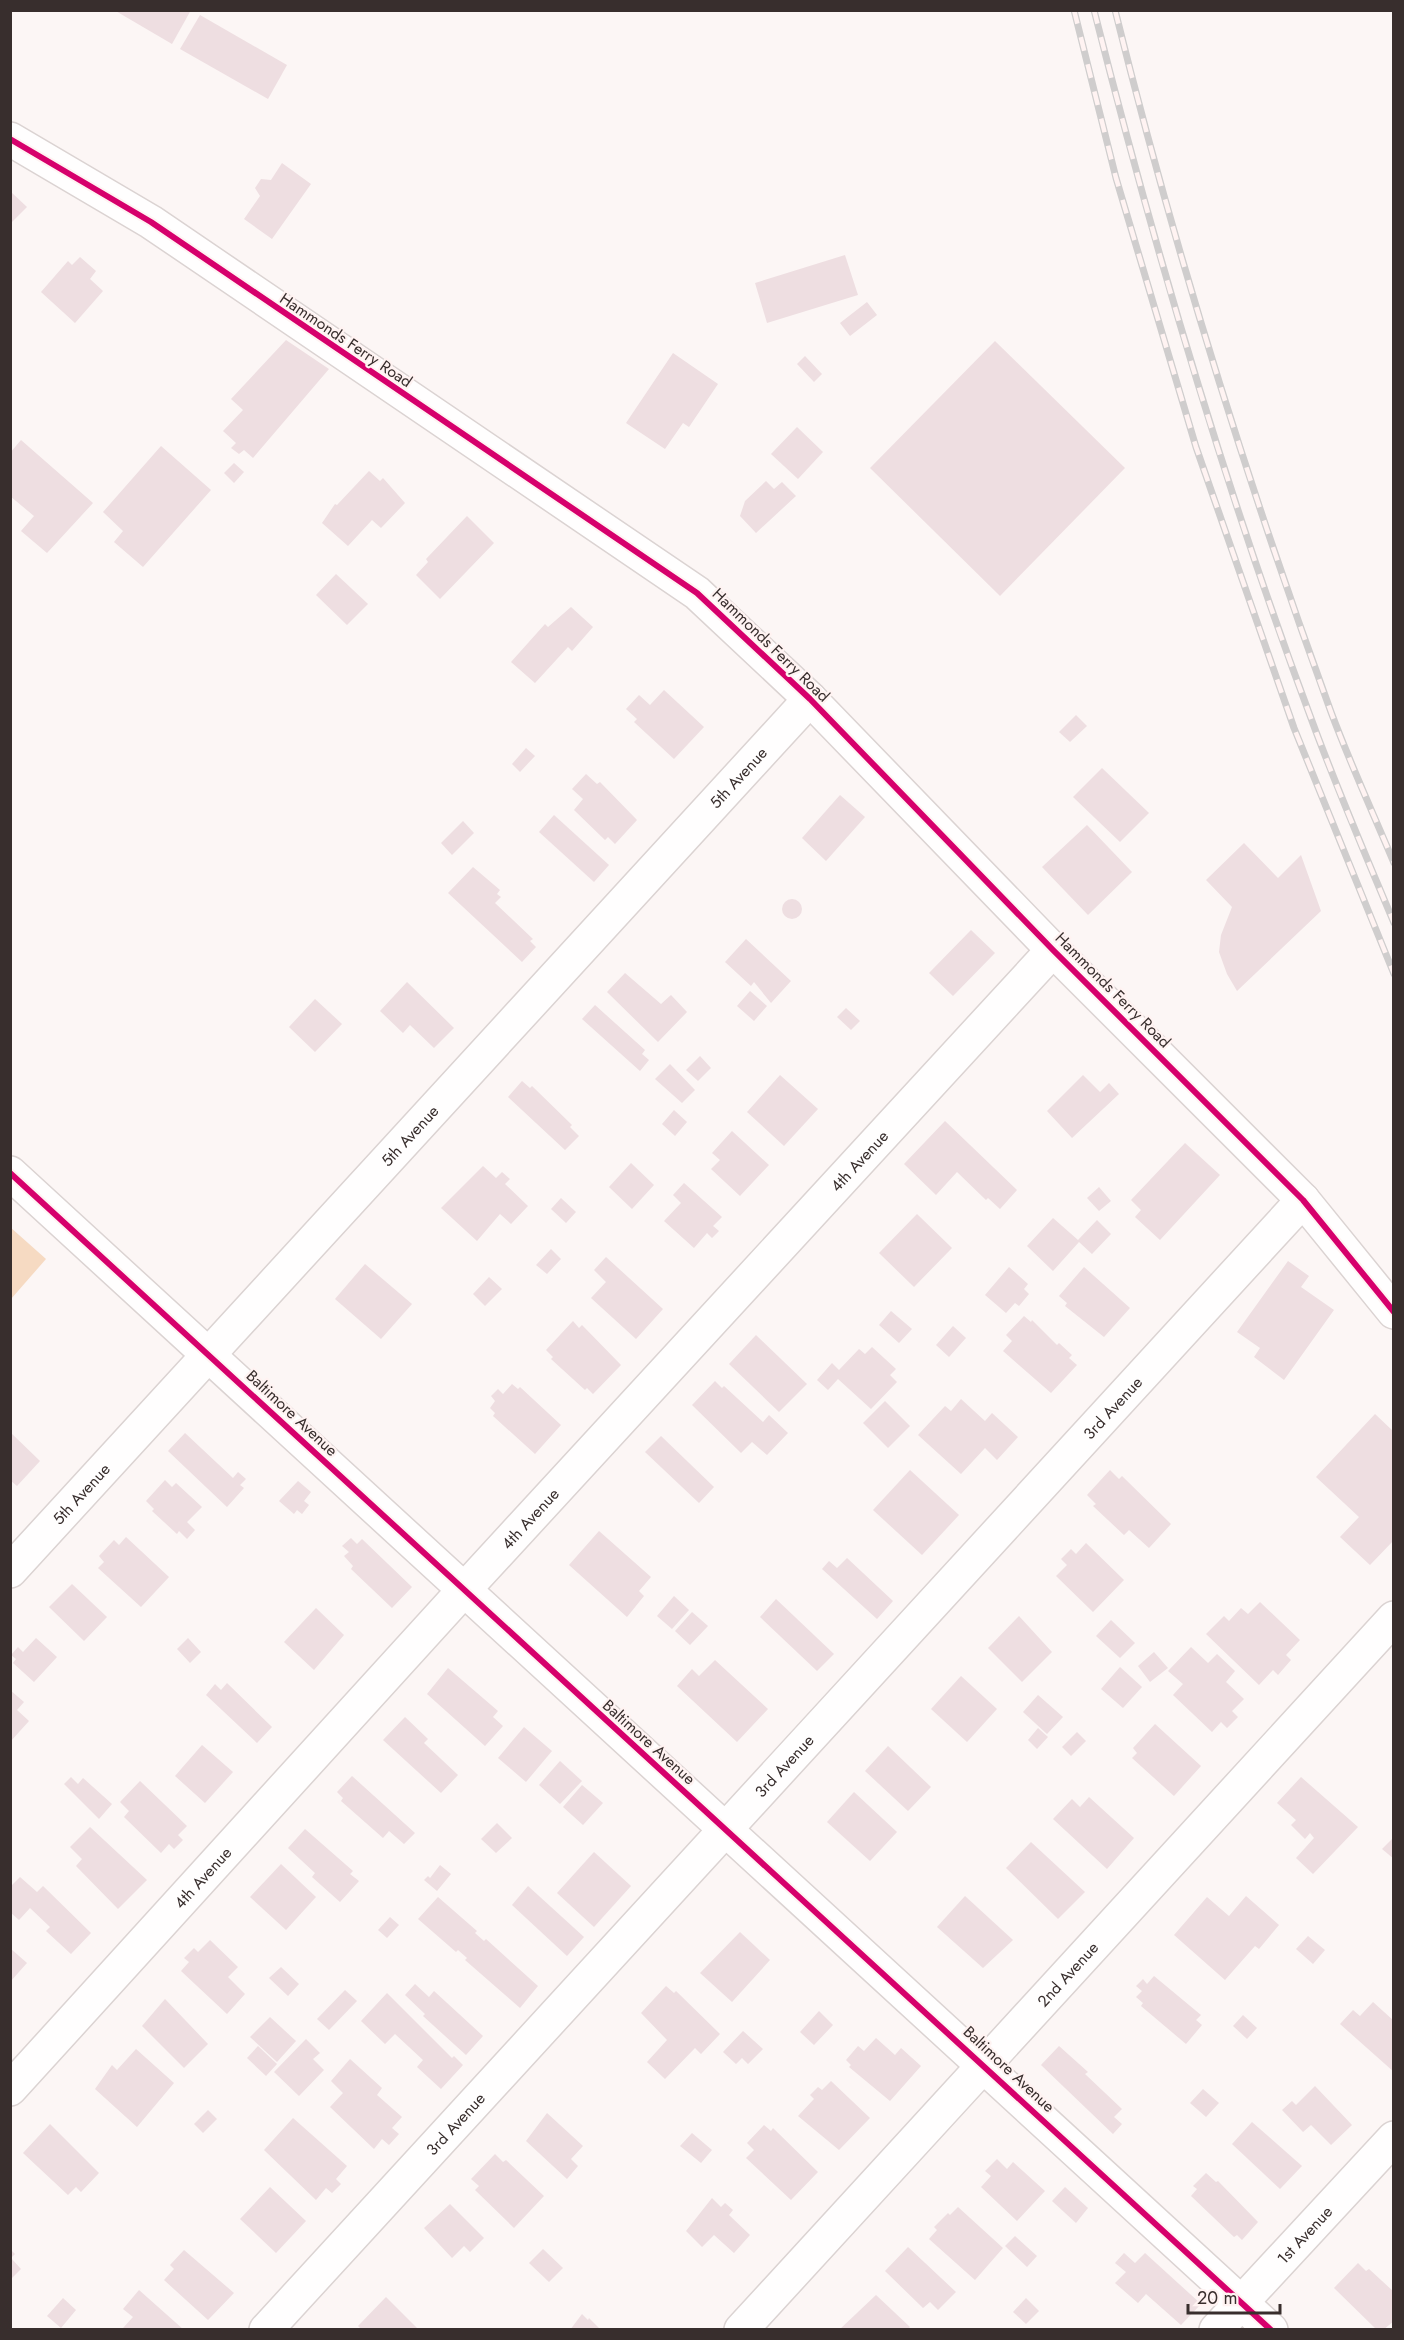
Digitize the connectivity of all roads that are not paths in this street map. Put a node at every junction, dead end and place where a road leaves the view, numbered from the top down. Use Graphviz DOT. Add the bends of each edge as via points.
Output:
graph roads {
  1 [pos="10,139"];
  2 [pos="810,699"];
  3 [pos="1053,950"];
  4 [pos="10,1173"];
  5 [pos="1303,1200"];
  6 [pos="1394,1312"];
  7 [pos="210,1355"];
  8 [pos="10,1571"];
  9 [pos="463,1591"];
  10 [pos="1394,1618"];
  11 [pos="724,1828"];
  12 [pos="983,2063"];
  13 [pos="10,2089"];
  14 [pos="1394,2138"];
  15 [pos="1240,2302"];
  16 [pos="266,2330"];
  17 [pos="741,2330"];
  18 [pos="1216,2330"];
  19 [pos="1271,2330"];
  1 -- 2 [label="street, Hammonds Ferry Road" via="150,222 697,593"];
  2 -- 3 [label="street, Hammonds Ferry Road"];
  2 -- 7 [label="street, 5th Avenue"];
  3 -- 5 [label="street, Hammonds Ferry Road"];
  3 -- 9 [label="street, 4th Avenue"];
  4 -- 7 [label="street, Baltimore Avenue"];
  5 -- 6 [label="street, Hammonds Ferry Road"];
  5 -- 11 [label="street, 3rd Avenue"];
  7 -- 8 [label="street, 5th Avenue"];
  7 -- 9 [label="street, Baltimore Avenue"];
  9 -- 11 [label="street, Baltimore Avenue"];
  9 -- 13 [label="street, 4th Avenue"];
  10 -- 12 [label="street, 2nd Avenue"];
  11 -- 12 [label="street, Baltimore Avenue"];
  11 -- 16 [label="street, 3rd Avenue"];
  12 -- 15 [label="street, Baltimore Avenue"];
  12 -- 17 [label="street, 2nd Avenue"];
  14 -- 15 [label="street, 1st Avenue"];
  15 -- 18 [label="street, 1st Avenue"];
  15 -- 19 [label="street, Baltimore Avenue"];
}
